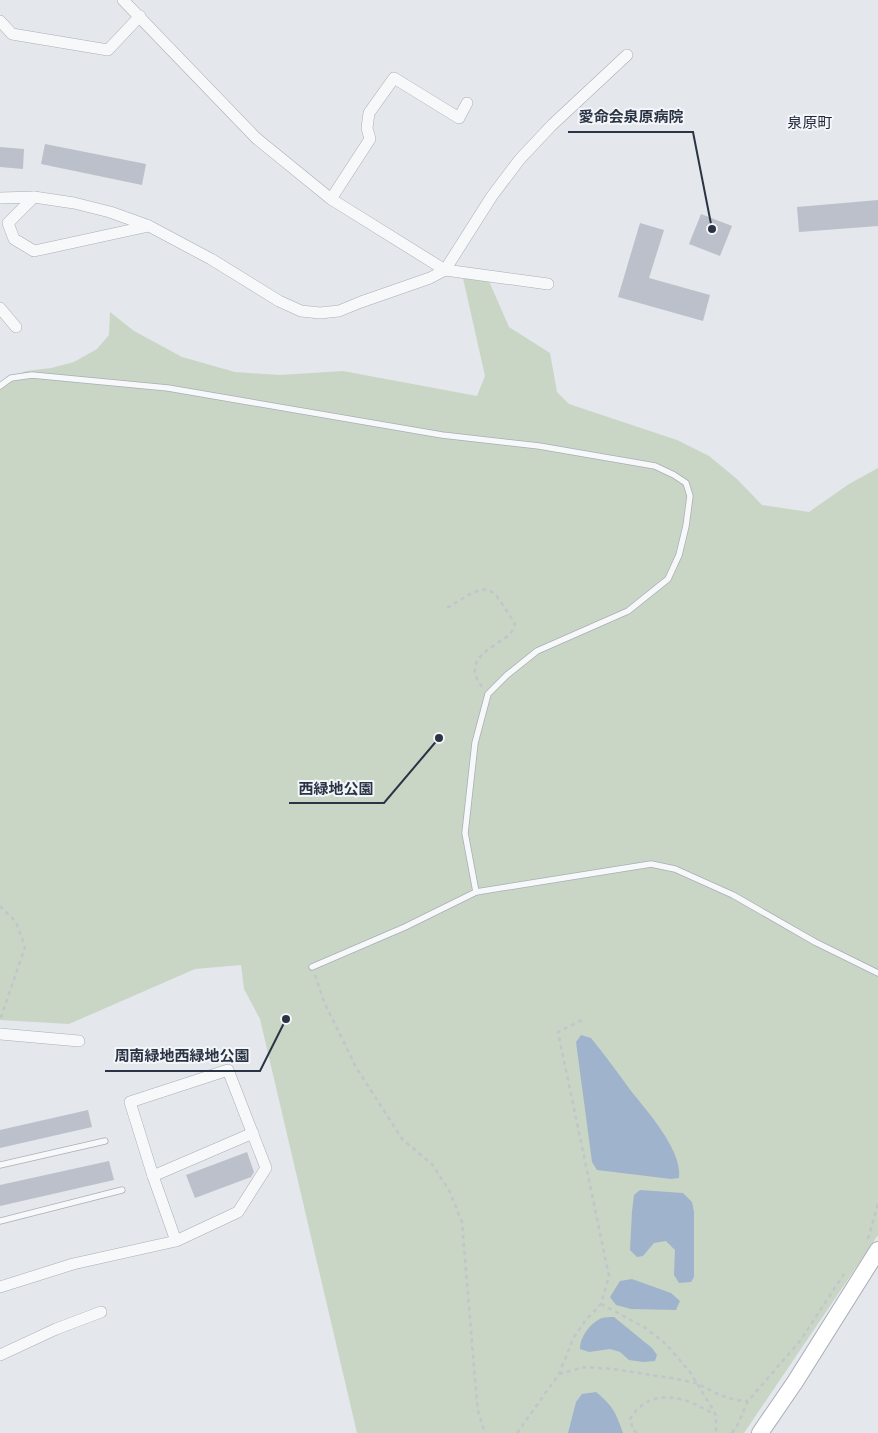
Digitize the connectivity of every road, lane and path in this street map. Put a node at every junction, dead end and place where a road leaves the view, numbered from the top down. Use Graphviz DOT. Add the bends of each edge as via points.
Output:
graph roads {
  1 [pos="123,0"];
  2 [pos="140,16"];
  3 [pos="0,21"];
  4 [pos="627,56"];
  5 [pos="467,103"];
  6 [pos="34,197"];
  7 [pos="0,198"];
  8 [pos="332,200"];
  9 [pos="149,226"];
  10 [pos="445,270"];
  11 [pos="548,284"];
  12 [pos="0,308"];
  13 [pos="16,327"];
  14 [pos="0,386"];
  15 [pos="447,608"];
  16 [pos="488,694"];
  17 [pos="476,892"];
  18 [pos="0,906"];
  19 [pos="312,967"];
  20 [pos="878,973"];
  21 [pos="584,1018"];
  22 [pos="0,1020"];
  23 [pos="0,1034"];
  24 [pos="79,1040"];
  25 [pos="253,1133"];
  26 [pos="104,1141"];
  27 [pos="0,1165"];
  28 [pos="153,1176"];
  29 [pos="122,1190"];
  30 [pos="878,1204"];
  31 [pos="0,1221"];
  32 [pos="176,1241"];
  33 [pos="871,1247"];
  34 [pos="844,1274"];
  35 [pos="0,1287"];
  36 [pos="602,1304"];
  37 [pos="101,1312"];
  38 [pos="0,1356"];
  39 [pos="559,1374"];
  40 [pos="696,1383"];
  41 [pos="748,1401"];
  42 [pos="716,1415"];
  43 [pos="485,1433"];
  44 [pos="517,1433"];
  45 [pos="637,1433"];
  46 [pos="716,1433"];
  47 [pos="732,1433"];
  48 [pos="760,1433"];
  1 -- 2 [label="street"];
  2 -- 3 [label="street" via="108,50 12,34"];
  2 -- 8 [label="street" via="256,138"];
  4 -- 10 [label="street" via="520,159"];
  5 -- 8 [label="street" via="459,118 394,78 369,113 367,128 370,140"];
  6 -- 7 [label="street"];
  6 -- 9 [label="street" via="110,212"];
  6 -- 9 [label="street" via="8,223 14,239 34,251"];
  8 -- 10 [label="street"];
  9 -- 10 [label="street" via="301,311 339,311"];
  10 -- 11 [label="street"];
  12 -- 13 [label="street"];
  14 -- 16 [label="lane" via="12,378 32,375 168,388 442,435 539,446 655,466 686,483 690,496 686,526 679,555 668,579 628,611 537,651"];
  15 -- 16 [label="path" via="483,588 498,596 515,624 510,634 480,656 476,664 479,682"];
  16 -- 17 [label="lane" via="475,743 465,833"];
  17 -- 19 [label="lane"];
  17 -- 20 [label="lane" via="651,864 675,869 733,895 815,942"];
  18 -- 22 [label="path" via="16,922 25,947"];
  19 -- 43 [label="path" via="324,1002 356,1067 402,1139 432,1164 449,1190 462,1222 478,1411"];
  21 -- 36 [label="path" via="558,1032 609,1276"];
  23 -- 24 [label="street"];
  25 -- 28 [label="street"];
  25 -- 28 [label="street" via="228,1070 130,1102"];
  25 -- 32 [label="street" via="266,1168 238,1212"];
  26 -- 27 [label="lane"];
  28 -- 32 [label="street"];
  29 -- 31 [label="lane"];
  30 -- 33 [label="path" via="868,1240"];
  32 -- 35 [label="street" via="73,1264"];
  33 -- 48 [label="street" via="795,1382"];
  34 -- 41 [label="path" via="800,1341"];
  36 -- 39 [label="path" via="574,1337"];
  36 -- 40 [label="path" via="644,1326 666,1344"];
  37 -- 38 [label="street"];
  39 -- 40 [label="path" via="585,1367"];
  39 -- 44 [label="path"];
  40 -- 41 [label="path" via="735,1400"];
  40 -- 42 [label="path"];
  41 -- 47 [label="path"];
  42 -- 45 [label="path" via="694,1403 654,1398 636,1410 630,1419"];
  42 -- 46 [label="path"];
}
